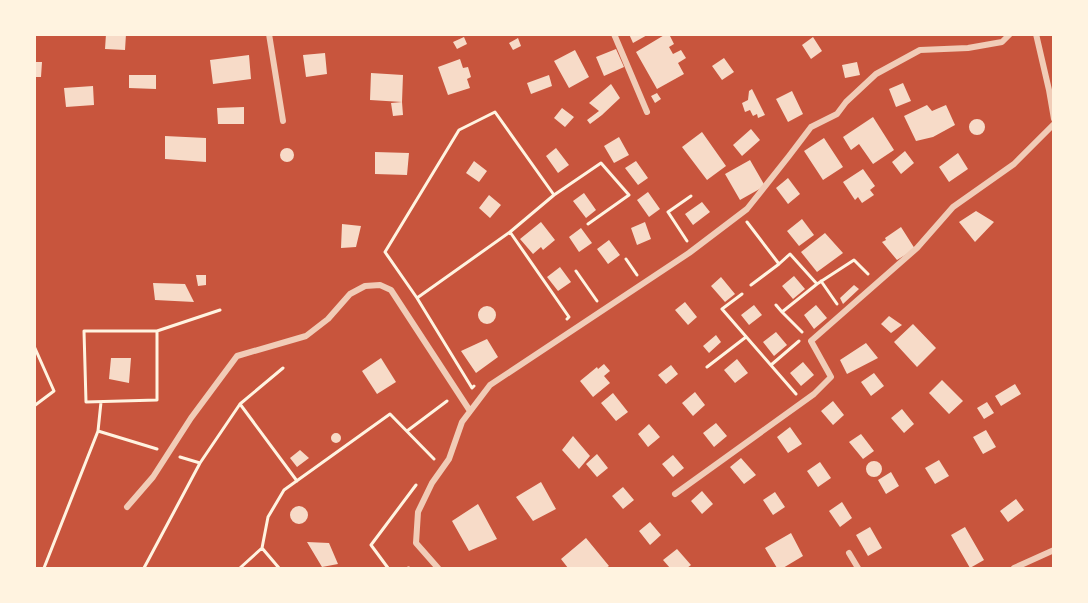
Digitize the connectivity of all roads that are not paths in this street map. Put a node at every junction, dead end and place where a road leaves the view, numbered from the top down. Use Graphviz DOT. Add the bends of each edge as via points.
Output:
graph roads {
  1 [pos="270,34"];
  2 [pos="614,34"];
  3 [pos="1010,34"];
  4 [pos="1036,34"];
  5 [pos="647,112"];
  6 [pos="1053,119"];
  7 [pos="283,120"];
  8 [pos="1053,124"];
  9 [pos="470,411"];
  10 [pos="675,494"];
  11 [pos="127,507"];
  12 [pos="1053,550"];
  13 [pos="849,553"];
  14 [pos="438,568"];
  15 [pos="858,568"];
  16 [pos="1014,568"];
  1 -- 7 [label="street"];
  2 -- 5 [label="street"];
  3 -- 9 [label="street" via="1002,42 920,50 876,74 837,114 811,127 741,213 693,250 490,385"];
  4 -- 6 [label="street"];
  8 -- 10 [label="street" via="1014,164 953,207 917,248 811,341 831,377 814,394"];
  9 -- 11 [label="street" via="391,290 380,285 365,286 350,294 306,336 237,356 153,477"];
  9 -- 14 [label="street" via="449,459 418,512 416,543"];
  12 -- 16 [label="street"];
  13 -- 15 [label="street"];
}
